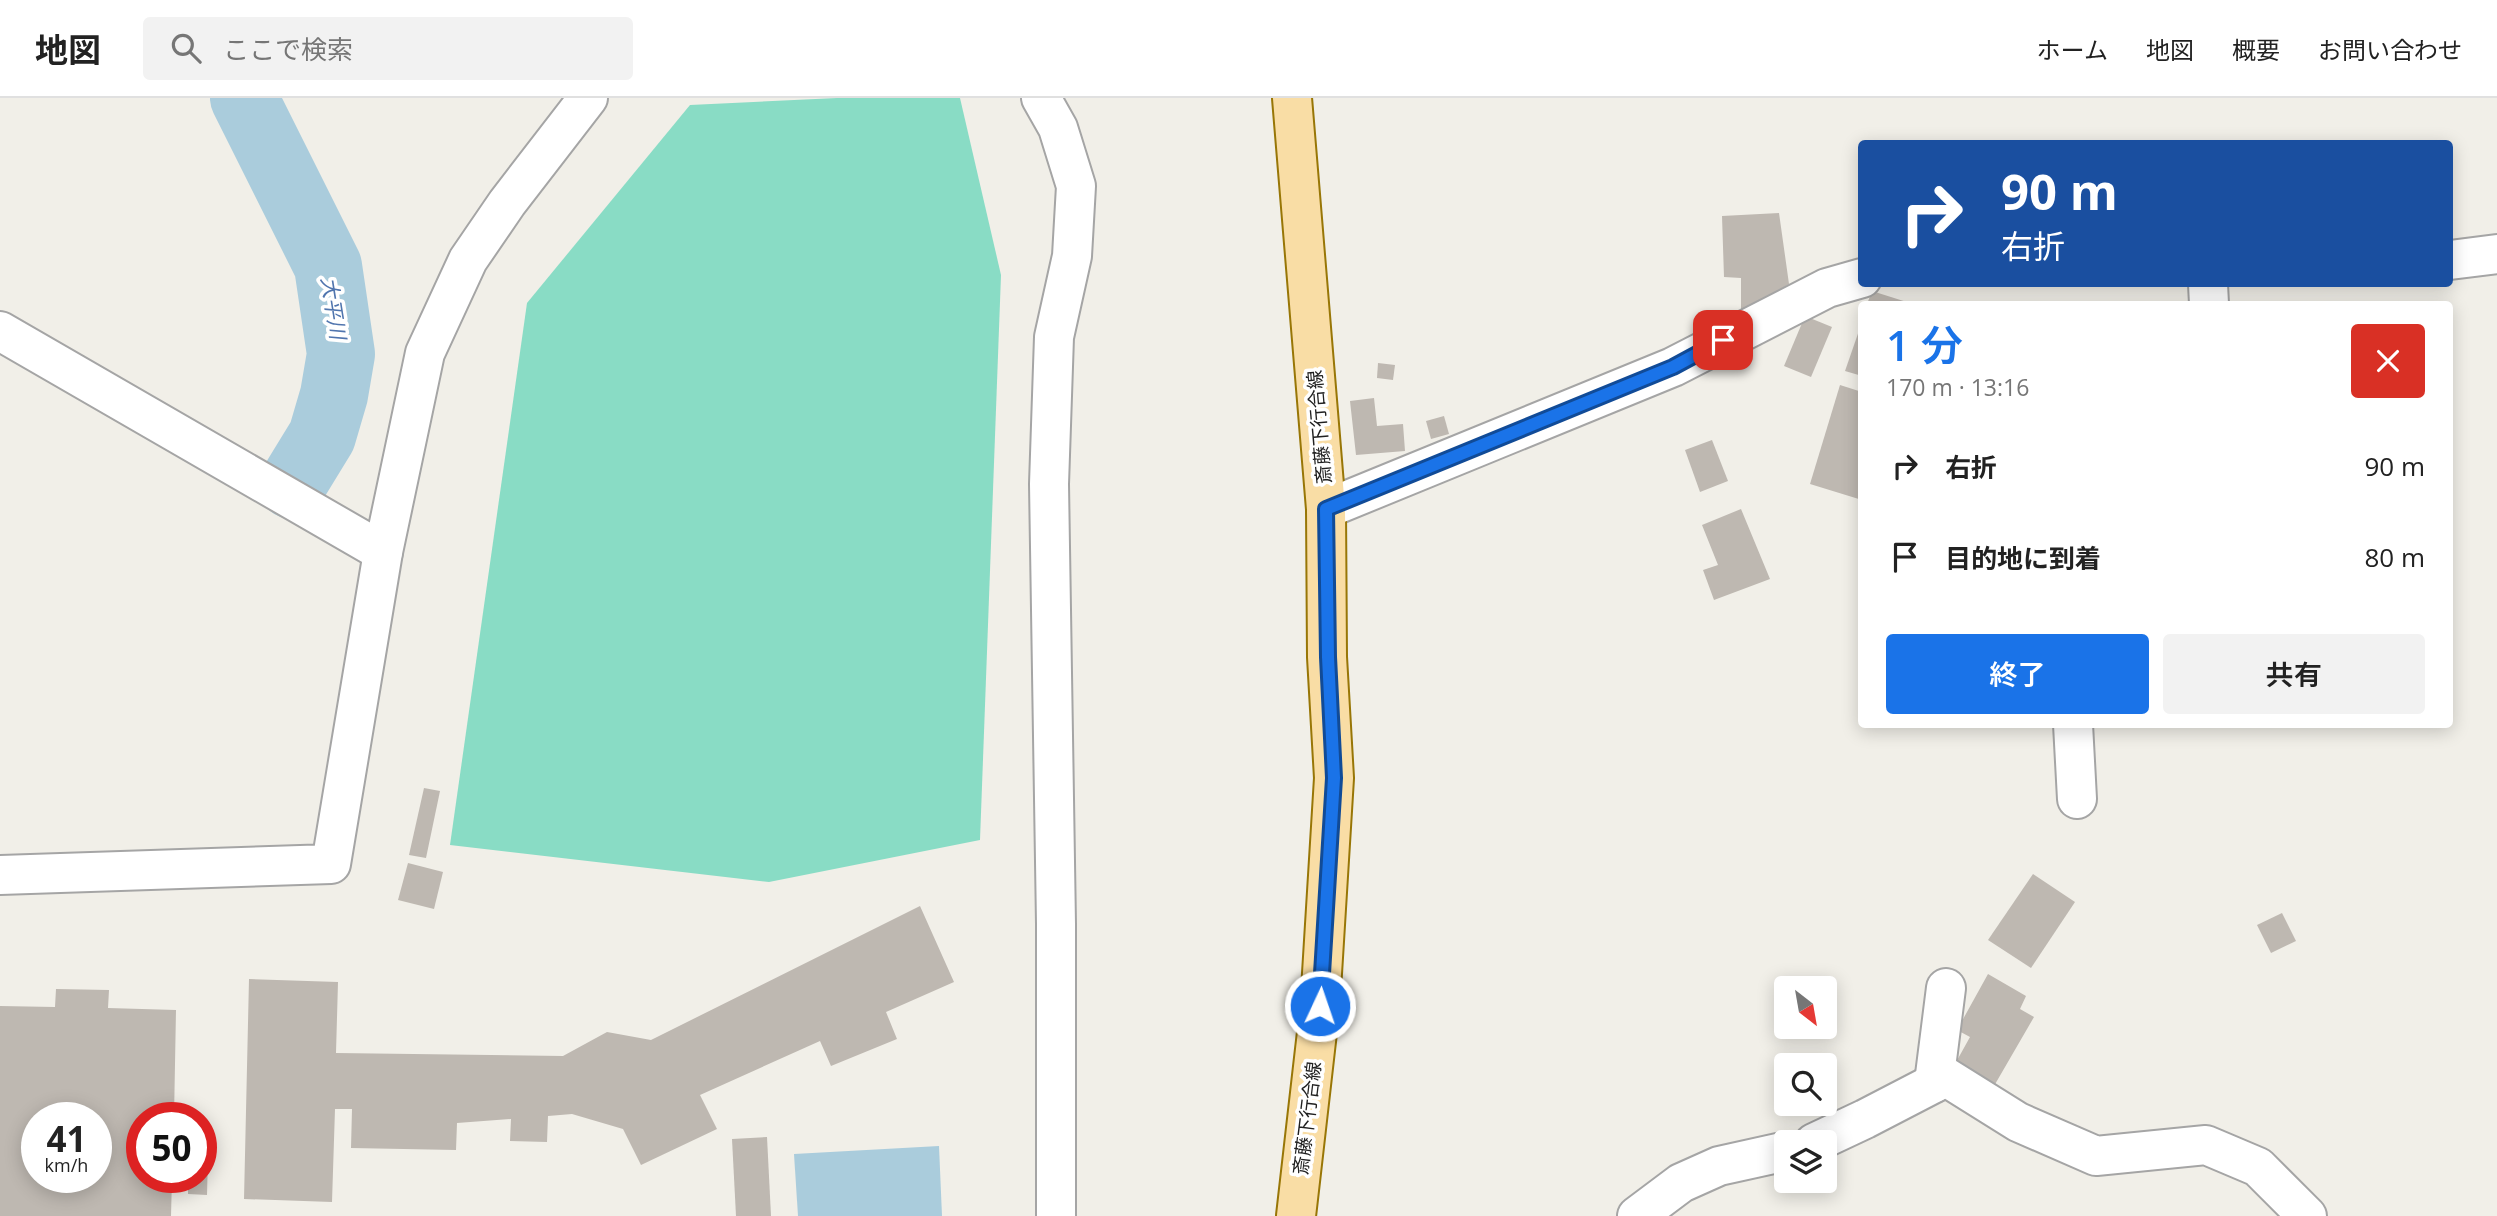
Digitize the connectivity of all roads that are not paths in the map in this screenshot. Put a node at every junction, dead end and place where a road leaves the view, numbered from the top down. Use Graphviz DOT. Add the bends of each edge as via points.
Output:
graph roads {
  1 [pos="588,98"];
  2 [pos="1041,98"];
  3 [pos="1292,98"];
  4 [pos="2497,254"];
  5 [pos="2453,260"];
  6 [pos="1858,279"];
  7 [pos="0,331"];
  8 [pos="1326,509"];
  9 [pos="383,552"];
  10 [pos="2073,728"];
  11 [pos="2077,799"];
  12 [pos="0,875"];
  13 [pos="1946,988"];
  14 [pos="1934,1083"];
  15 [pos="1837,1132"];
  16 [pos="1774,1154"];
  17 [pos="1301,1215"];
  18 [pos="1056,1216"];
  19 [pos="1637,1216"];
  20 [pos="2307,1216"];
  1 -- 9 [label="street" via="468,260 425,353"];
  2 -- 18 [label="street" via="1058,128 1076,186 1072,256 1054,337 1049,484"];
  3 -- 8 [label="main road, 斎藤下行合線"];
  4 -- 5 [label="street"];
  6 -- 8 [label="street" via="1827,288 1673,367"];
  7 -- 9 [label="street"];
  8 -- 17 [label="main road, 斎藤下行合線" via="1334,778"];
  9 -- 12 [label="street" via="331,864"];
  10 -- 11 [label="street"];
  13 -- 14 [label="street"];
  14 -- 15 [label="street"];
  14 -- 20 [label="street" via="1946,1077 2018,1122 2096,1156 2206,1145 2258,1167"];
  16 -- 19 [label="street" via="1719,1166 1681,1183"];
}
